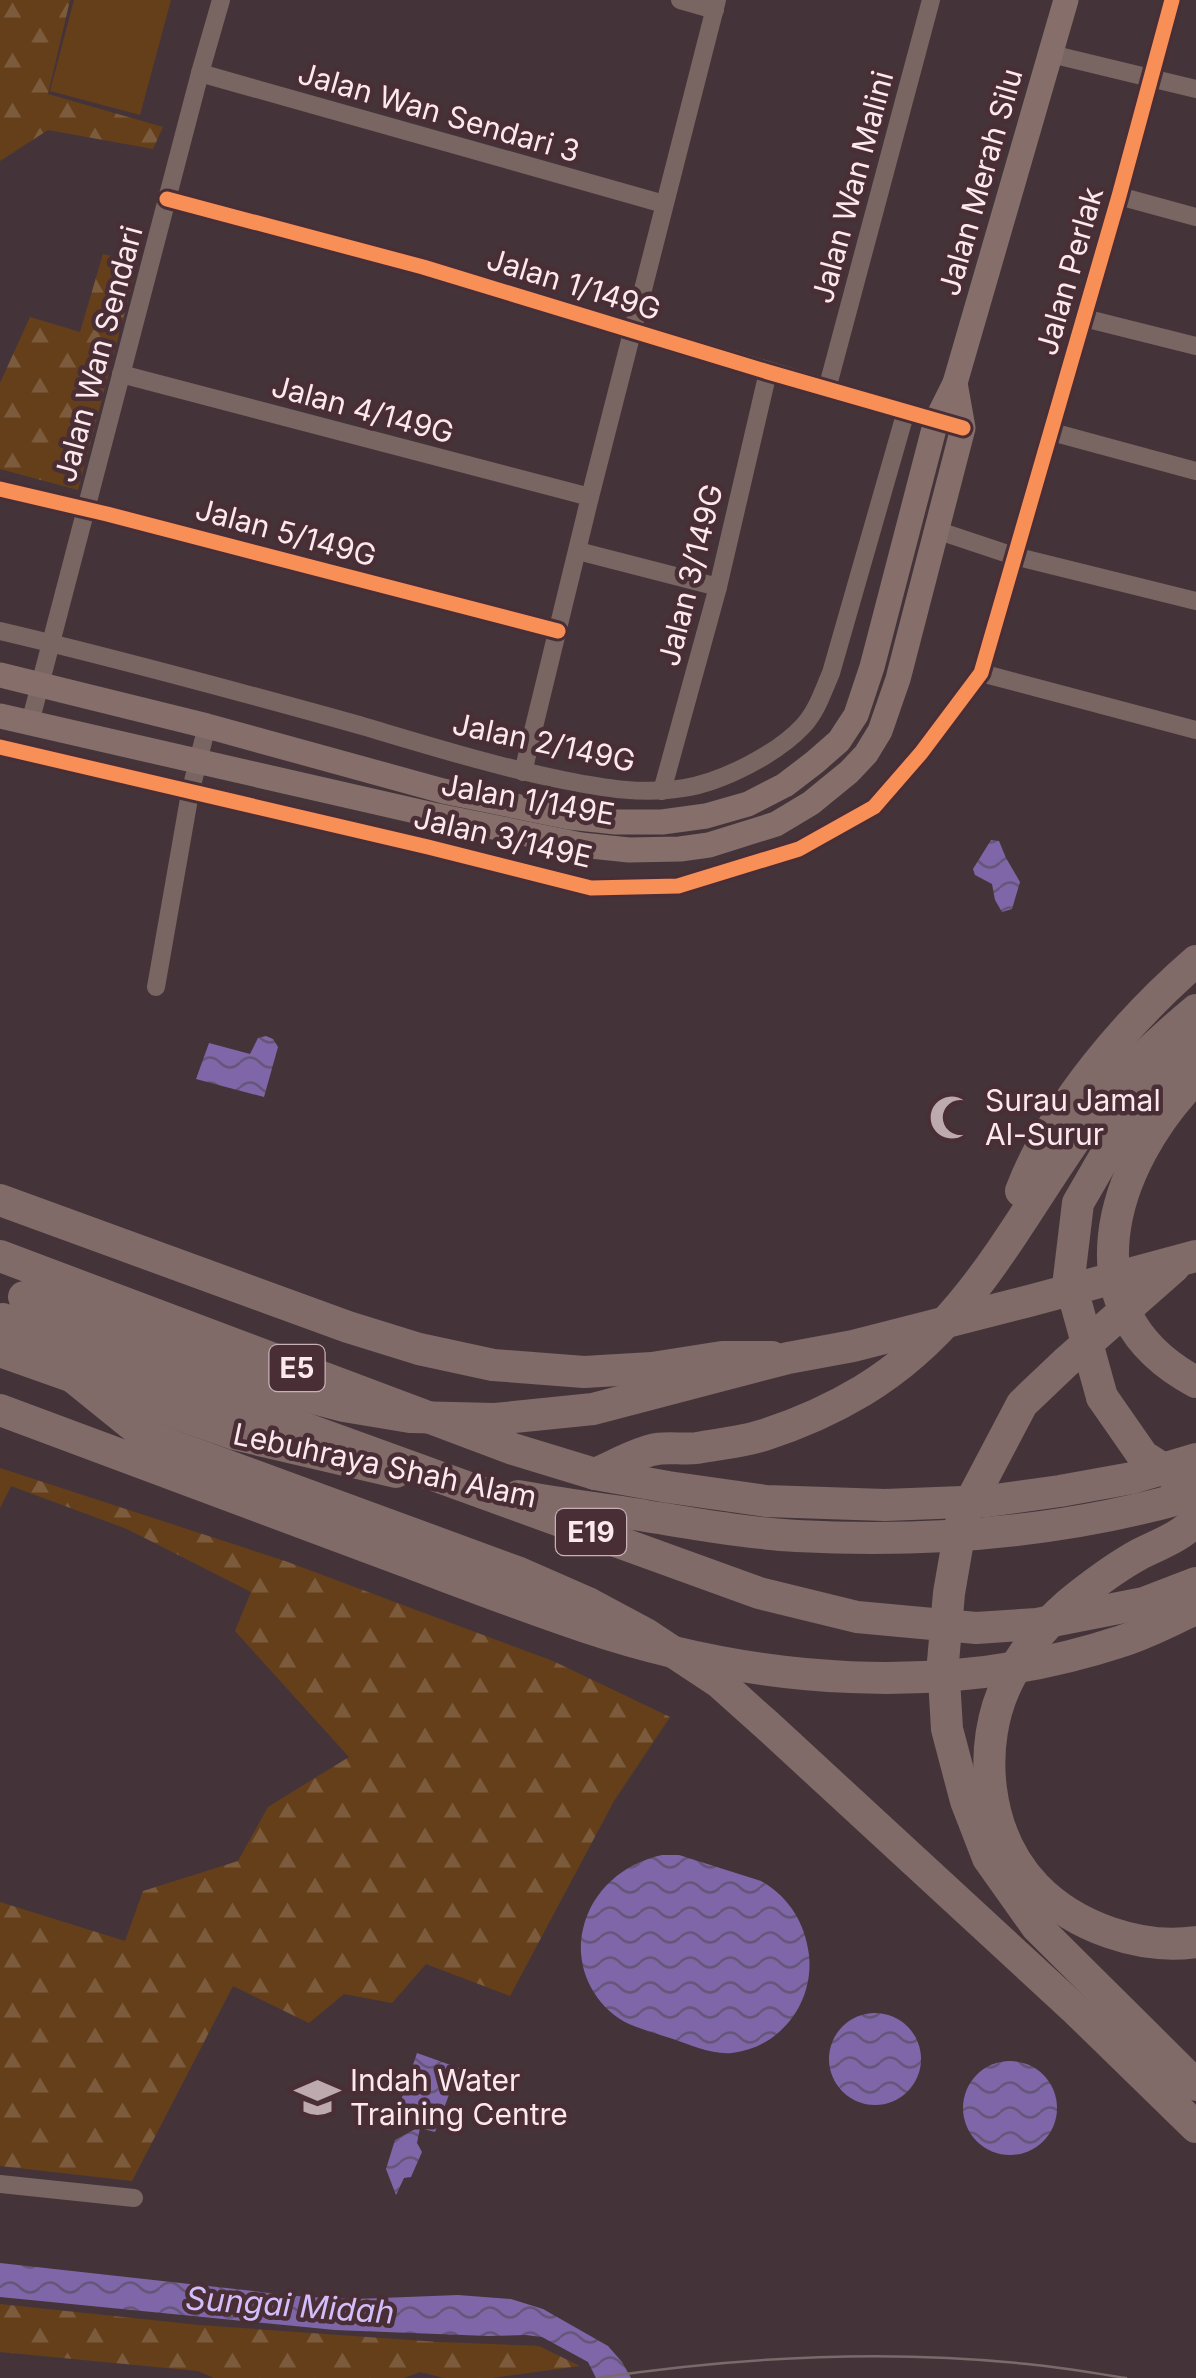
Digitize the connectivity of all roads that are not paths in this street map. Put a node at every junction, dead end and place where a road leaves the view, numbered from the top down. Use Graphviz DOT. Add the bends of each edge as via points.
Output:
graph roads {
  1 [pos="221,0"];
  2 [pos="680,0"];
  3 [pos="931,0"];
  4 [pos="1066,0"];
  5 [pos="1172,0"];
  6 [pos="716,5"];
  7 [pos="1052,54"];
  8 [pos="200,73"];
  9 [pos="1151,77"];
  10 [pos="1196,88"];
  11 [pos="1120,196"];
  12 [pos="167,199"];
  13 [pos="664,204"];
  14 [pos="1196,217"];
  15 [pos="1084,318"];
  16 [pos="634,331"];
  17 [pos="1196,346"];
  18 [pos="768,372"];
  19 [pos="121,374"];
  20 [pos="954,383"];
  21 [pos="827,389"];
  22 [pos="906,411"];
  23 [pos="936,421"];
  24 [pos="963,428"];
  25 [pos="1052,432"];
  26 [pos="1196,470"];
  27 [pos="0,489"];
  28 [pos="590,498"];
  29 [pos="86,509"];
  30 [pos="936,530"];
  31 [pos="578,551"];
  32 [pos="1014,556"];
  33 [pos="718,587"];
  34 [pos="1196,601"];
  35 [pos="0,632"];
  36 [pos="558,632"];
  37 [pos="50,644"];
  38 [pos="981,673"];
  39 [pos="0,676"];
  40 [pos="40,685"];
  41 [pos="0,716"];
  42 [pos="30,723"];
  43 [pos="207,726"];
  44 [pos="1196,730"];
  45 [pos="0,747"];
  46 [pos="198,760"];
  47 [pos="524,772"];
  48 [pos="662,790"];
  49 [pos="190,793"];
  50 [pos="1196,961"];
  51 [pos="156,987"];
  52 [pos="1196,1010"];
  53 [pos="1196,1040"];
  54 [pos="1196,1078"];
  55 [pos="0,1200"];
  56 [pos="0,1256"];
  57 [pos="996,1256"];
  58 [pos="1188,1259"];
  59 [pos="5,1315"];
  60 [pos="788,1358"];
  61 [pos="73,1378"];
  62 [pos="1196,1382"];
  63 [pos="0,1410"];
  64 [pos="1196,1459"];
  65 [pos="595,1474"];
  66 [pos="1196,1492"];
  67 [pos="1196,1520"];
  68 [pos="1196,1583"];
  69 [pos="1196,1609"];
  70 [pos="1196,1942"];
  71 [pos="1196,2085"];
  72 [pos="1196,2127"];
  73 [pos="0,2184"];
  74 [pos="134,2198"];
  1 -- 8 [label="street, Jalan Wan Sendari"];
  2 -- 6 [label="street"];
  3 -- 21 [label="street, Jalan Wan Malini"];
  4 -- 7 [label="street, Jalan Merah Silu"];
  5 -- 9 [label="street, Jalan Perlak"];
  6 -- 13 [label="street"];
  7 -- 9 [label="street"];
  7 -- 20 [label="street, Jalan Merah Silu"];
  8 -- 12 [label="street, Jalan Wan Sendari"];
  8 -- 13 [label="street, Jalan Wan Sendari 3"];
  9 -- 10 [label="street"];
  9 -- 11 [label="street, Jalan Perlak"];
  11 -- 14 [label="street"];
  11 -- 15 [label="street, Jalan Perlak"];
  12 -- 16 [label="street, Jalan 1/149G"];
  12 -- 19 [label="street, Jalan Wan Sendari"];
  13 -- 16 [label="street"];
  15 -- 17 [label="street"];
  15 -- 25 [label="street, Jalan Perlak"];
  16 -- 18 [label="street, Jalan 1/149G"];
  16 -- 28 [label="street"];
  18 -- 21 [label="street, Jalan 1/149G"];
  18 -- 33 [label="street, Jalan 3/149G"];
  19 -- 28 [label="street, Jalan 4/149G"];
  19 -- 29 [label="street, Jalan Wan Sendari"];
  20 -- 23 [label="street, Jalan Merah Silu"];
  20 -- 24 [label="street, Jalan Merah Silu"];
  21 -- 22 [label="street, Jalan 1/149G"];
  22 -- 23 [label="street, Jalan 1/149G"];
  22 -- 48 [label="street, Jalan 2/149G" via="819,704 804,726 764,756 708,782"];
  23 -- 24 [label="street, Jalan 1/149G"];
  23 -- 43 [label="street, Jalan 1/149E" via="856,715 815,762 748,804 662,822 570,817 443,791"];
  24 -- 30 [label="street, Jalan 1/149E"];
  25 -- 26 [label="street"];
  25 -- 32 [label="street, Jalan Perlak"];
  27 -- 29 [label="street, Jalan 5/149G"];
  28 -- 31 [label="street"];
  29 -- 36 [label="street, Jalan 5/149G"];
  29 -- 37 [label="street, Jalan Wan Sendari"];
  30 -- 32 [label="street"];
  30 -- 46 [label="street, Jalan 1/149E" via="898,679 866,754 811,803 738,837 680,848 581,845"];
  31 -- 33 [label="street"];
  31 -- 36 [label="street"];
  32 -- 34 [label="street"];
  32 -- 38 [label="street, Jalan 3/149E"];
  33 -- 48 [label="street, Jalan 3/149G"];
  35 -- 37 [label="street, Jalan 2/149G"];
  36 -- 47 [label="street"];
  37 -- 40 [label="street, Jalan Wan Sendari"];
  37 -- 47 [label="street, Jalan 2/149G"];
  38 -- 44 [label="street"];
  38 -- 49 [label="street, Jalan 3/149E" via="874,807 799,849 678,886 590,888"];
  39 -- 40 [label="street, Jalan 1/149E"];
  40 -- 42 [label="street, Jalan Wan Sendari"];
  40 -- 43 [label="street, Jalan 1/149E"];
  41 -- 42 [label="street, Jalan 1/149E"];
  42 -- 46 [label="street, Jalan 1/149E"];
  43 -- 46 [label="street"];
  45 -- 49 [label="street, Jalan 3/149E"];
  46 -- 49 [label="street"];
  47 -- 48 [label="street, Jalan 2/149G"];
  49 -- 51 [label="street"];
  50 -- 57 [label="highway" via="1124,1033 1046,1138"];
  52 -- 57 [label="highway" via="1109,1094"];
  53 -- 66 [label="highway, bridge" via="1130,1113 1078,1203 1069,1278 1102,1396 1143,1456"];
  54 -- 62 [label="highway" via="1140,1156 1115,1219 1111,1260 1142,1338"];
  55 -- 60 [label="highway, bridge" via="348,1327 492,1366 584,1372 722,1357"];
  56 -- 65 [label="highway, Lebuhraya Shah Alam / E5" via="512,1450"];
  57 -- 65 [label="highway" via="929,1341 864,1390 762,1436 654,1449"];
  58 -- 60 [label="highway, bridge"];
  58 -- 71 [label="highway, bridge" via="1022,1404 962,1518 943,1662 946,1729 988,1858 1037,1926"];
  59 -- 60 [label="highway, bridge" via="344,1406 410,1417 495,1419 592,1410"];
  59 -- 61 [label="highway, Lebuhraya Shah Alam"];
  59 -- 68 [label="highway, E19, bridge" via="740,1586 857,1617 976,1628 1037,1624 1144,1603"];
  61 -- 66 [label="highway, Lebuhraya Shah Alam" via="234,1434 367,1466 726,1529 900,1538 998,1531 1112,1515"];
  61 -- 72 [label="highway" via="146,1436 517,1572 590,1604 720,1683"];
  63 -- 69 [label="highway, bridge" via="586,1627 787,1673 874,1680 972,1674 1122,1642"];
  64 -- 65 [label="highway, Lebuhraya Shah Alam / E5" via="1060,1491 885,1505 766,1501"];
  67 -- 70 [label="highway" via="1102,1578 1041,1633 1008,1681 991,1735 990,1766 1004,1838 1036,1887 1104,1930 1133,1939"];
  73 -- 74 [label="street"];
}
